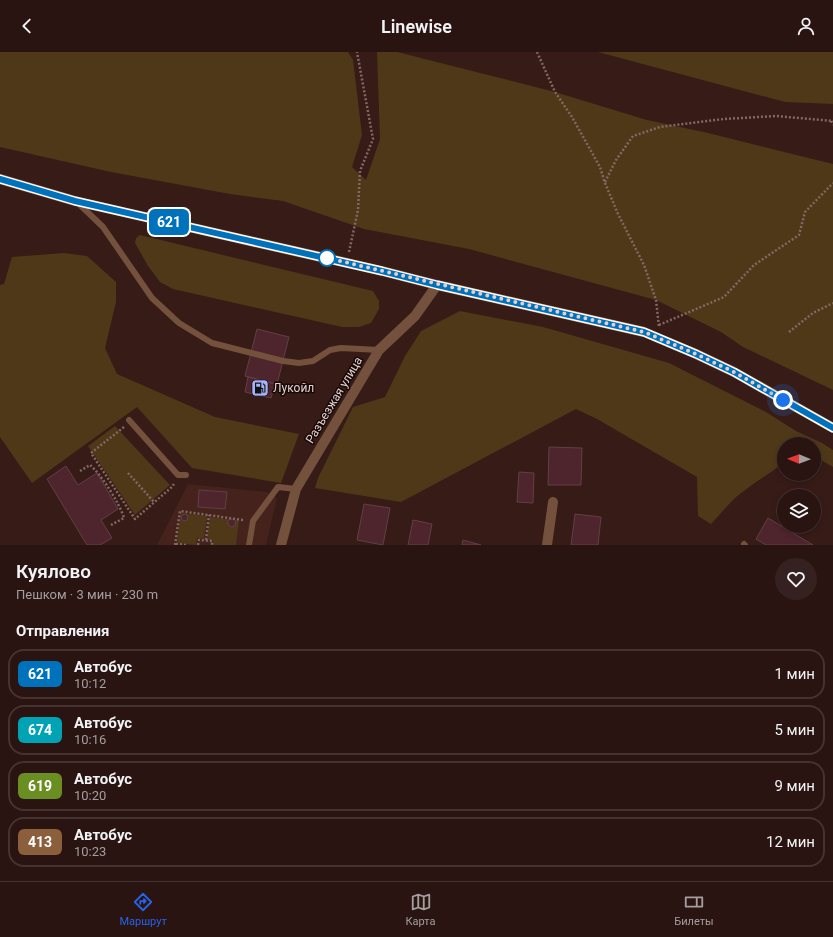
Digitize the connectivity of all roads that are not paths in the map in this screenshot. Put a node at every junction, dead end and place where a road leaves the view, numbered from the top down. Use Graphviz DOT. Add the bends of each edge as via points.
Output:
graph roads {
  1 [pos="0,179"];
  2 [pos="75,201"];
  3 [pos="437,285"];
  4 [pos="379,350"];
  5 [pos="130,421"];
  6 [pos="833,428"];
  7 [pos="186,475"];
  8 [pos="296,489"];
  9 [pos="553,502"];
  10 [pos="249,545"];
  11 [pos="282,545"];
  12 [pos="547,545"];
  1 -- 2 [label="main road"];
  2 -- 3 [label="main road"];
  2 -- 4 [label="lane" via="103,228 152,298 180,322 212,343 299,364 313,361 330,350 341,348"];
  3 -- 4 [label="street, Разъезжая улица" via="415,316"];
  3 -- 6 [label="main road" via="644,332 734,372"];
  4 -- 8 [label="street, Разъезжая улица"];
  5 -- 7 [label="lane" via="178,475"];
  8 -- 10 [label="lane" via="278,487 253,521"];
  8 -- 11 [label="street, Разъезжая улица"];
  9 -- 12 [label="street"];
}
